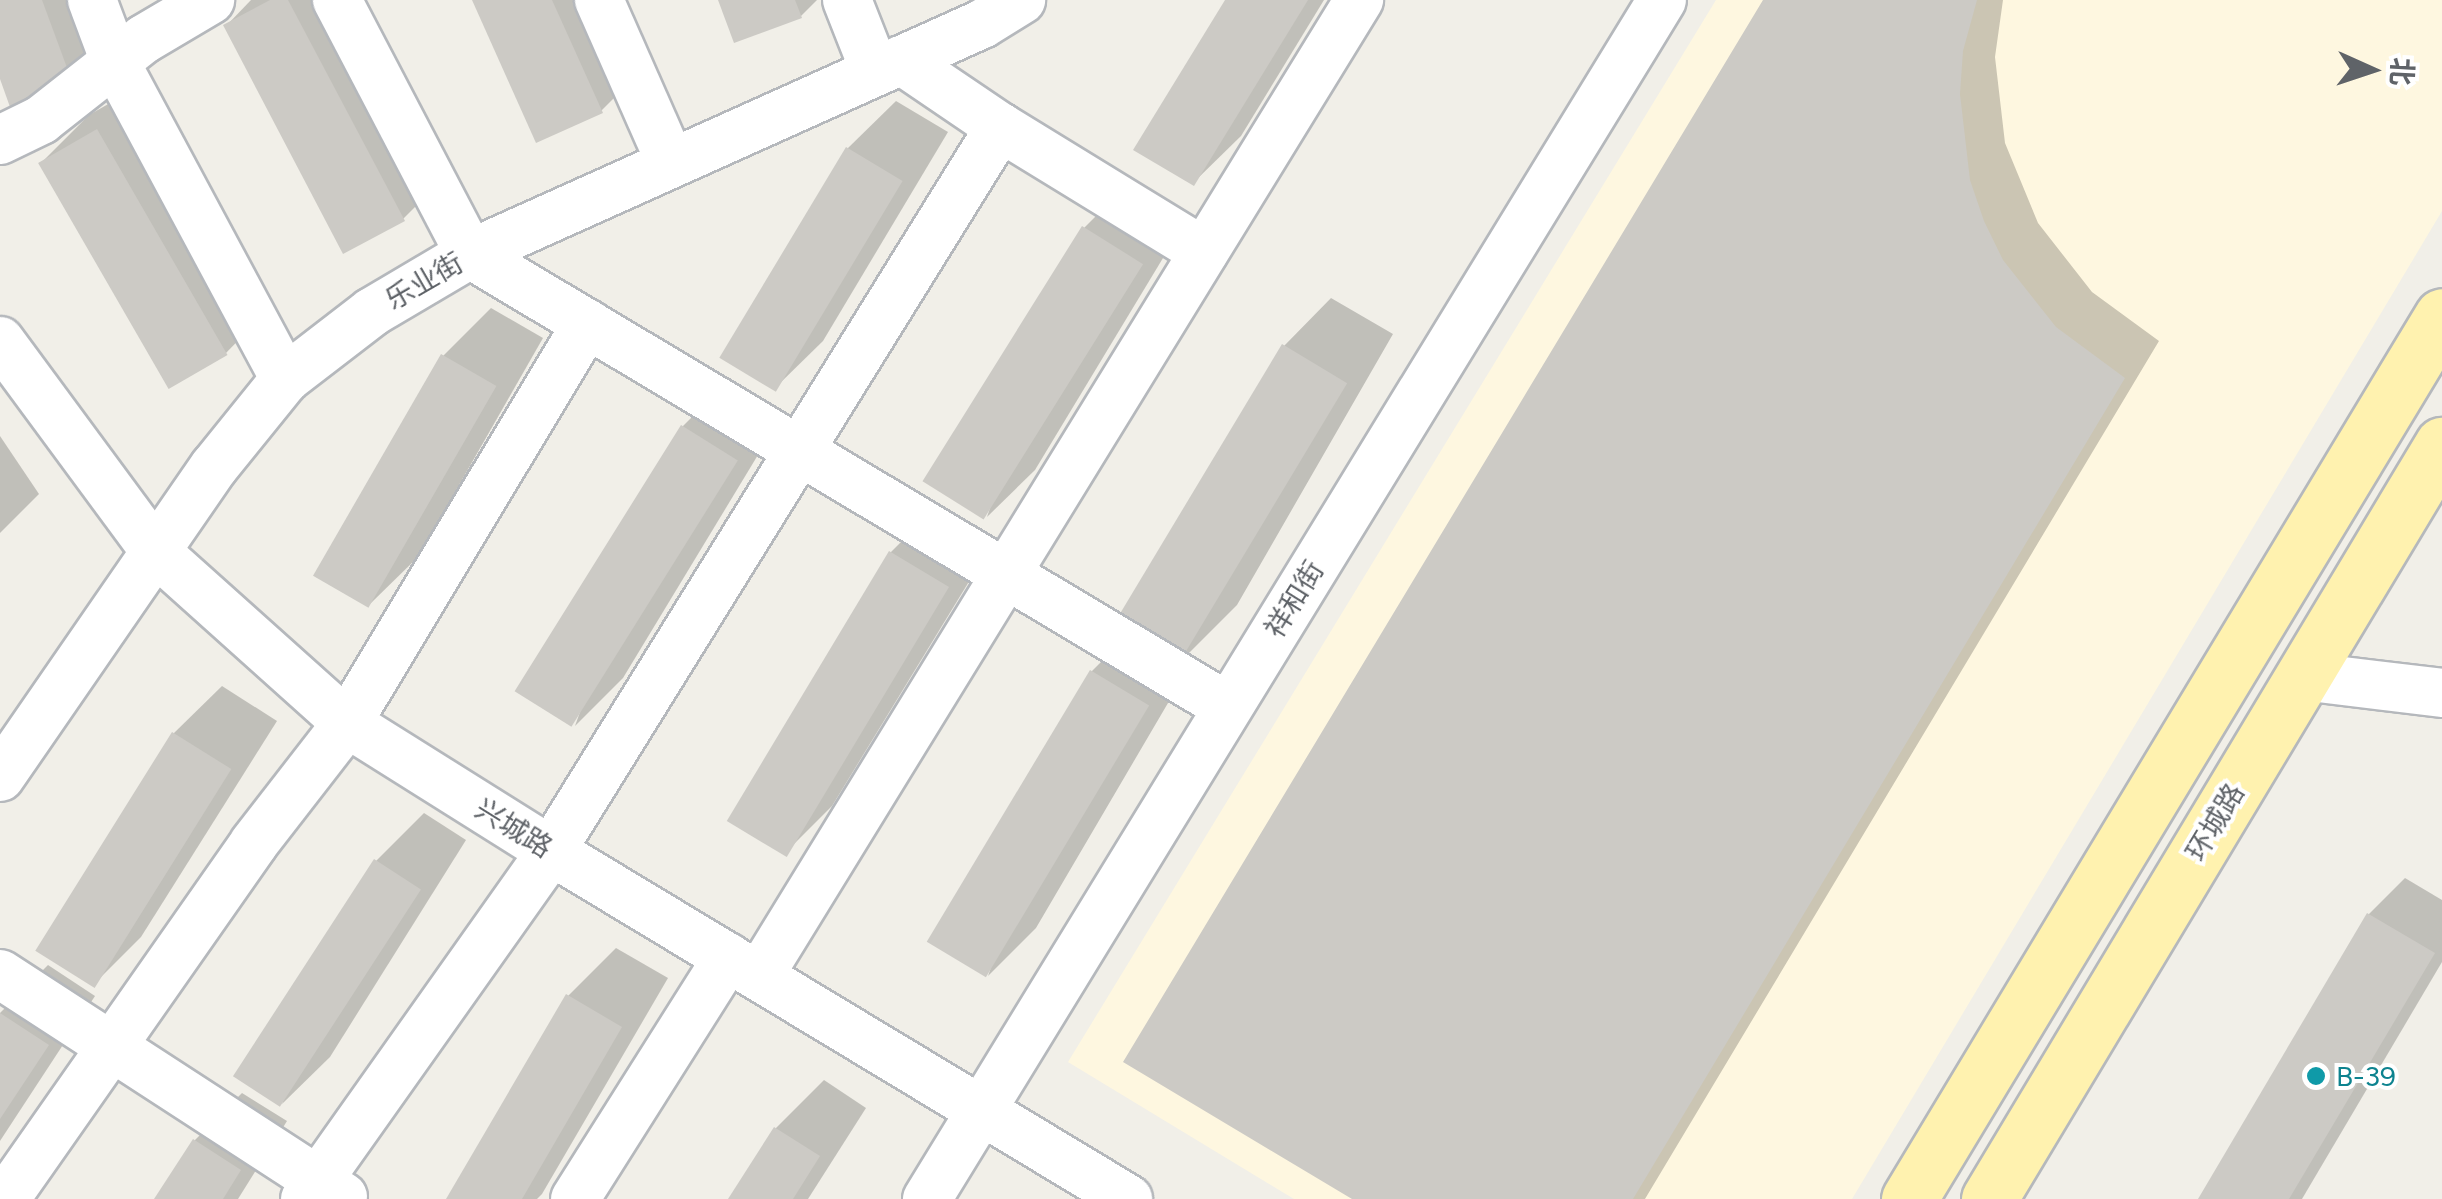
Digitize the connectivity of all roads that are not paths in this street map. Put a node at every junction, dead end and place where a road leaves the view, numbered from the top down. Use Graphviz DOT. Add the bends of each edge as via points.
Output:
graph roads {
  1 [pos="92,0"];
  2 [pos="210,0"];
  3 [pos="337,0"];
  4 [pos="600,0"];
  5 [pos="847,0"];
  6 [pos="1021,0"];
  7 [pos="1359,0"];
  8 [pos="1662,0"];
  9 [pos="115,62"];
  10 [pos="888,66"];
  11 [pos="1000,126"];
  12 [pos="0,140"];
  13 [pos="670,163"];
  14 [pos="1204,252"];
  15 [pos="470,254"];
  16 [pos="2442,316"];
  17 [pos="587,324"];
  18 [pos="0,341"];
  19 [pos="285,380"];
  20 [pos="2442,445"];
  21 [pos="801,452"];
  22 [pos="154,550"];
  23 [pos="1006,574"];
  24 [pos="2302,676"];
  25 [pos="2442,693"];
  26 [pos="1228,707"];
  27 [pos="347,723"];
  28 [pos="0,777"];
  29 [pos="550,852"];
  30 [pos="744,967"];
  31 [pos="0,974"];
  32 [pos="110,1045"];
  33 [pos="980,1110"];
  34 [pos="323,1193"];
  35 [pos="5,1199"];
  36 [pos="575,1199"];
  37 [pos="927,1199"];
  38 [pos="1128,1199"];
  39 [pos="1910,1199"];
  40 [pos="1989,1199"];
  1 -- 9 [label="street"];
  2 -- 9 [label="street"];
  3 -- 15 [label="street"];
  4 -- 13 [label="street"];
  5 -- 10 [label="street"];
  6 -- 10 [label="street, 乐业街"];
  7 -- 14 [label="street"];
  8 -- 26 [label="street, 祥和街"];
  9 -- 12 [label="street" via="41,120"];
  9 -- 19 [label="street"];
  10 -- 11 [label="street"];
  10 -- 13 [label="street, 乐业街"];
  11 -- 14 [label="street"];
  11 -- 21 [label="street"];
  13 -- 15 [label="street, 乐业街"];
  14 -- 23 [label="street"];
  15 -- 17 [label="street"];
  15 -- 19 [label="street, 乐业街" via="372,312"];
  16 -- 39 [label="main road"];
  17 -- 21 [label="street"];
  17 -- 27 [label="street"];
  18 -- 22 [label="street, 兴城路"];
  19 -- 22 [label="street, 乐业街"];
  20 -- 24 [label="main road, 环城路"];
  21 -- 23 [label="street"];
  21 -- 29 [label="street"];
  22 -- 27 [label="street, 兴城路"];
  22 -- 28 [label="street, 乐业街"];
  23 -- 26 [label="street"];
  23 -- 30 [label="street"];
  24 -- 25 [label="street"];
  24 -- 40 [label="main road, 环城路"];
  26 -- 33 [label="street, 祥和街"];
  27 -- 29 [label="street, 兴城路"];
  27 -- 32 [label="street"];
  29 -- 30 [label="street, 兴城路"];
  29 -- 34 [label="street"];
  30 -- 33 [label="street, 兴城路"];
  30 -- 36 [label="street"];
  31 -- 32 [label="street"];
  32 -- 34 [label="street"];
  32 -- 35 [label="street"];
  33 -- 37 [label="street, 祥和街"];
  33 -- 38 [label="street, 兴城路"];
}
